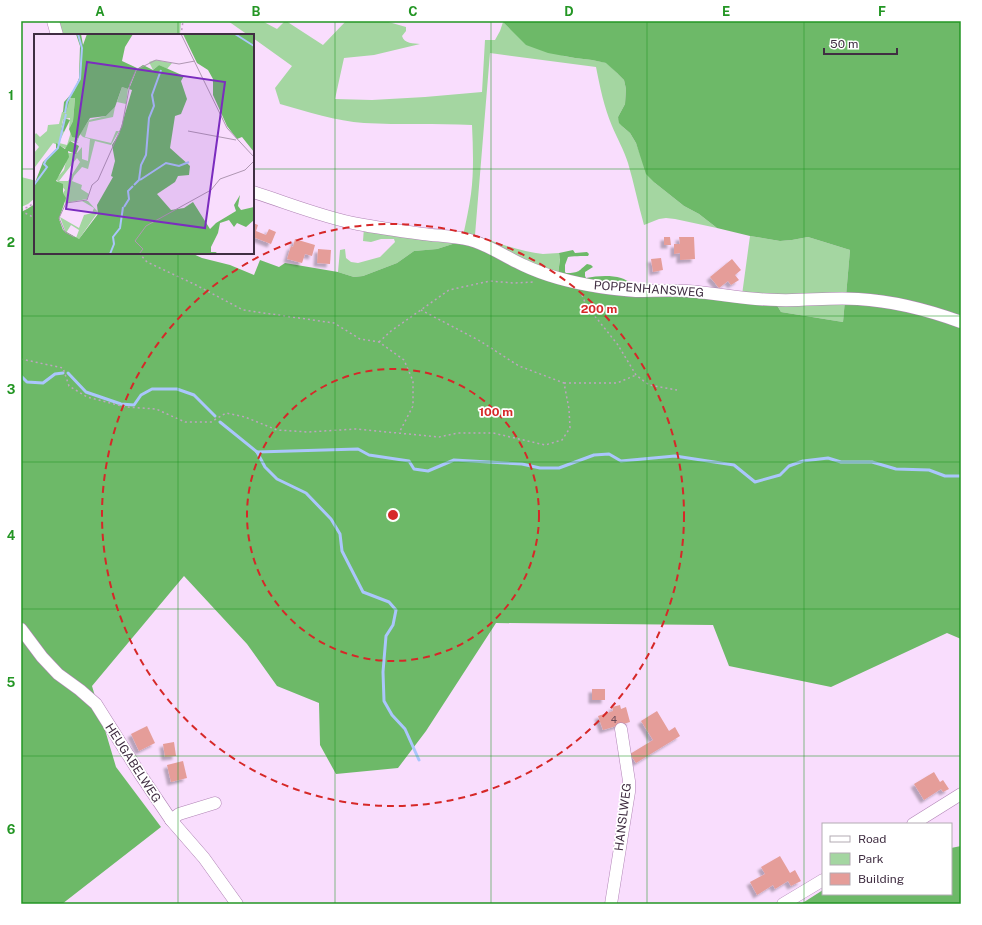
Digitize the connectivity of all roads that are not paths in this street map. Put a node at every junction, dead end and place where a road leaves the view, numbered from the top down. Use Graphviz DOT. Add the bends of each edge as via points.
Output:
graph roads {
  1 [pos="53,21"];
  2 [pos="58,34"];
  3 [pos="254,192"];
  4 [pos="961,322"];
  5 [pos="21,629"];
  6 [pos="621,730"];
  7 [pos="961,794"];
  8 [pos="215,803"];
  9 [pos="171,820"];
  10 [pos="915,823"];
  11 [pos="822,881"];
  12 [pos="237,904"];
  13 [pos="611,904"];
  14 [pos="783,904"];
  1 -- 2 [label="street"];
  3 -- 4 [label="street, POPPENHANSWEG" via="343,221 467,240 484,245 523,265 597,287 686,291 753,299 858,299 914,307"];
  5 -- 9 [label="street, HEUGABELWEG" via="58,674 96,704"];
  6 -- 13 [label="street, HANSLWEG" via="629,792"];
  7 -- 10 [label="street"];
  8 -- 9 [label="street" via="179,814"];
  9 -- 12 [label="street, HEUGABELWEG" via="204,858"];
  11 -- 14 [label="street"];
}
